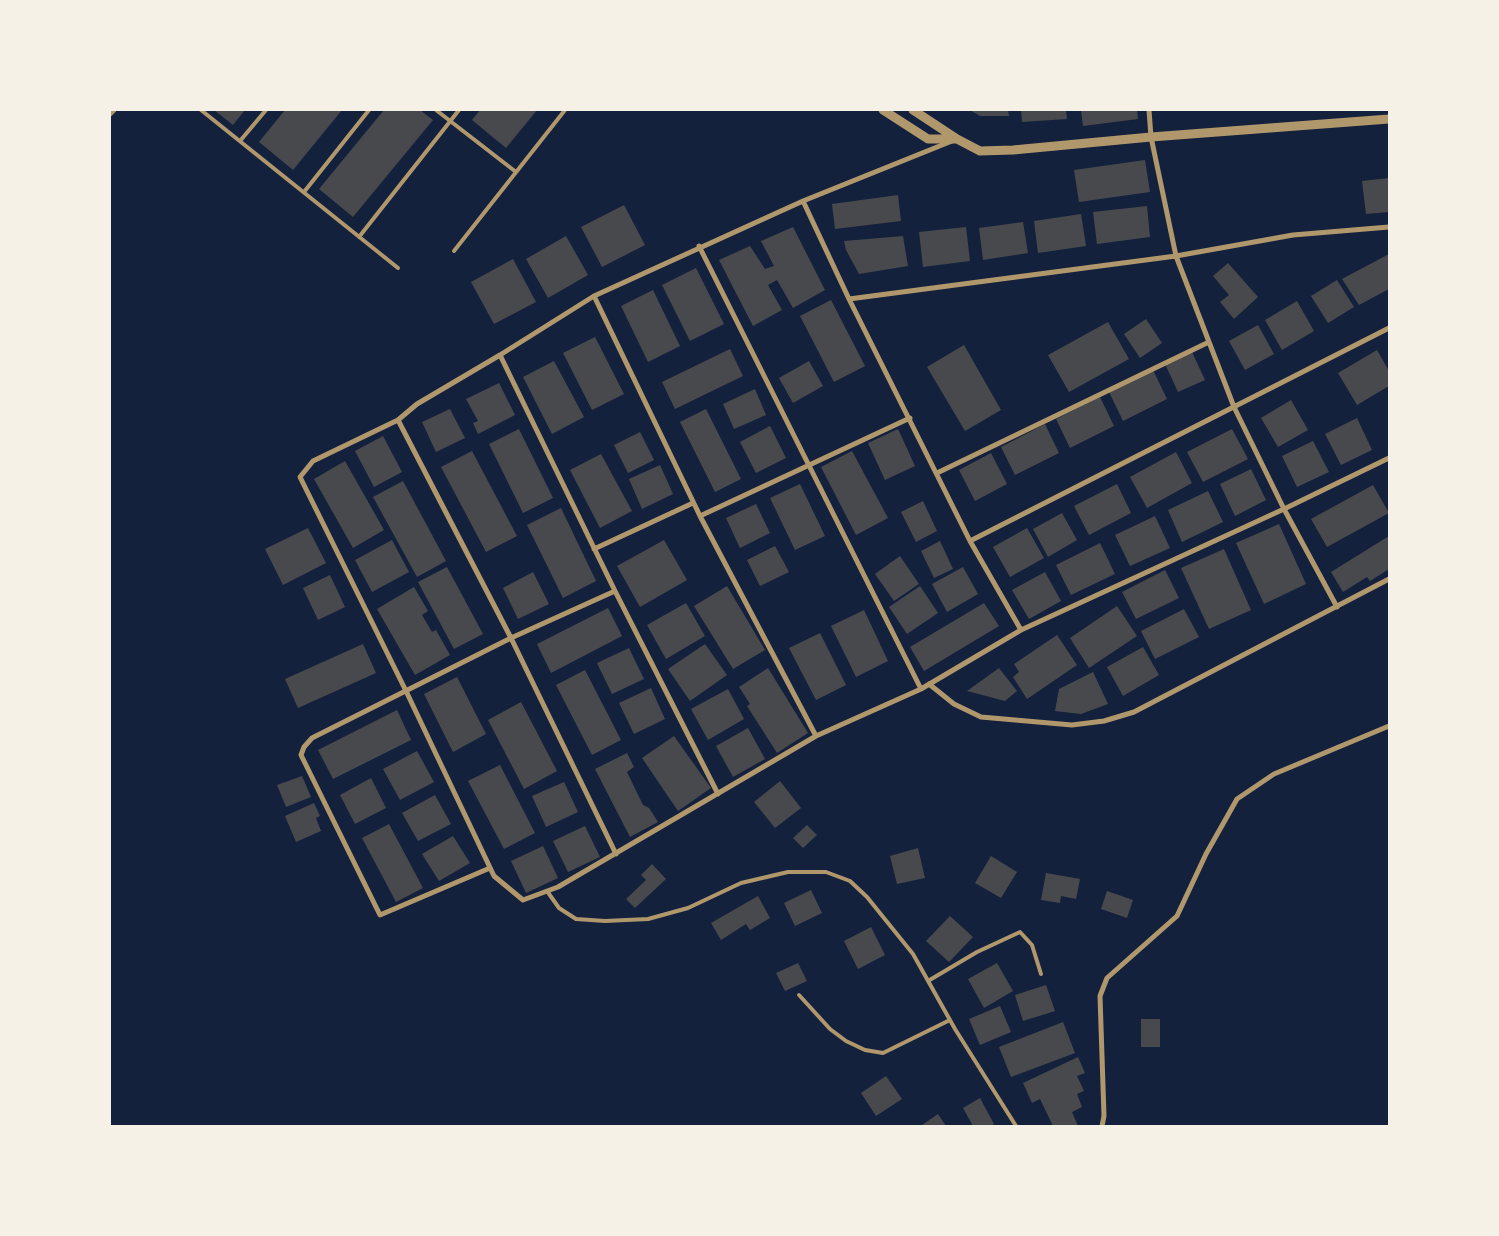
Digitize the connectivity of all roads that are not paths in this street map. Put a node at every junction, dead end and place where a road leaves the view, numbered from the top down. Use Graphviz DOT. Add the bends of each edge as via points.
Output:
graph roads {
  1 [pos="114,110"];
  2 [pos="201,110"];
  3 [pos="266,110"];
  4 [pos="369,110"];
  5 [pos="436,110"];
  6 [pos="459,110"];
  7 [pos="565,110"];
  8 [pos="884,110"];
  9 [pos="913,110"];
  10 [pos="1149,110"];
  11 [pos="110,114"];
  12 [pos="1389,119"];
  13 [pos="450,121"];
  14 [pos="1151,137"];
  15 [pos="957,139"];
  16 [pos="240,141"];
  17 [pos="516,172"];
  18 [pos="304,192"];
  19 [pos="803,201"];
  20 [pos="1389,227"];
  21 [pos="359,237"];
  22 [pos="699,246"];
  23 [pos="454,250"];
  24 [pos="1176,256"];
  25 [pos="398,268"];
  26 [pos="594,296"];
  27 [pos="849,299"];
  28 [pos="1389,328"];
  29 [pos="1209,342"];
  30 [pos="500,355"];
  31 [pos="1234,407"];
  32 [pos="910,418"];
  33 [pos="398,420"];
  34 [pos="1389,458"];
  35 [pos="807,465"];
  36 [pos="937,473"];
  37 [pos="693,503"];
  38 [pos="1284,509"];
  39 [pos="700,516"];
  40 [pos="970,541"];
  41 [pos="594,549"];
  42 [pos="1389,578"];
  43 [pos="615,591"];
  44 [pos="1337,607"];
  45 [pos="1021,630"];
  46 [pos="511,638"];
  47 [pos="929,684"];
  48 [pos="921,689"];
  49 [pos="406,691"];
  50 [pos="1389,726"];
  51 [pos="816,736"];
  52 [pos="718,794"];
  53 [pos="616,854"];
  54 [pos="490,868"];
  55 [pos="547,891"];
  56 [pos="1040,974"];
  57 [pos="928,981"];
  58 [pos="799,995"];
  59 [pos="950,1020"];
  60 [pos="1016,1126"];
  61 [pos="1102,1126"];
  1 -- 11 [label="street"];
  2 -- 16 [label="lane"];
  3 -- 16 [label="lane"];
  4 -- 18 [label="lane"];
  5 -- 13 [label="lane"];
  6 -- 13 [label="lane"];
  7 -- 17 [label="lane"];
  8 -- 15 [label="street" via="928,139"];
  9 -- 15 [label="street"];
  10 -- 14 [label="street"];
  12 -- 14 [label="street"];
  13 -- 17 [label="lane"];
  13 -- 21 [label="lane"];
  14 -- 15 [label="street" via="980,151"];
  14 -- 24 [label="street"];
  15 -- 19 [label="street"];
  16 -- 18 [label="lane"];
  17 -- 23 [label="lane"];
  18 -- 21 [label="lane"];
  19 -- 22 [label="street"];
  19 -- 27 [label="street"];
  20 -- 24 [label="street" via="1293,235"];
  21 -- 25 [label="lane"];
  22 -- 26 [label="street"];
  22 -- 35 [label="street"];
  24 -- 27 [label="street"];
  24 -- 29 [label="street"];
  26 -- 30 [label="street"];
  26 -- 37 [label="street"];
  27 -- 32 [label="street"];
  28 -- 31 [label="street"];
  29 -- 31 [label="street"];
  29 -- 36 [label="street"];
  30 -- 33 [label="street" via="417,404"];
  30 -- 41 [label="street"];
  31 -- 38 [label="street"];
  31 -- 40 [label="street"];
  32 -- 35 [label="street"];
  32 -- 36 [label="street"];
  33 -- 46 [label="street"];
  33 -- 49 [label="street" via="313,461 300,477"];
  34 -- 38 [label="street"];
  35 -- 39 [label="street"];
  35 -- 48 [label="street"];
  36 -- 40 [label="street"];
  37 -- 39 [label="street"];
  37 -- 41 [label="street"];
  38 -- 44 [label="street"];
  38 -- 45 [label="street"];
  39 -- 51 [label="street"];
  40 -- 45 [label="street"];
  41 -- 43 [label="street"];
  42 -- 44 [label="street"];
  43 -- 46 [label="street"];
  43 -- 52 [label="street"];
  44 -- 47 [label="street" via="1134,712 1104,721 1072,725 981,716 954,704"];
  45 -- 47 [label="street"];
  46 -- 49 [label="street"];
  46 -- 53 [label="street"];
  47 -- 48 [label="street"];
  48 -- 51 [label="street"];
  49 -- 54 [label="street"];
  49 -- 54 [label="street" via="312,738 301,755 380,915"];
  50 -- 61 [label="street" via="1274,774 1237,799 1177,916 1107,978 1100,996"];
  51 -- 52 [label="street"];
  52 -- 53 [label="street"];
  53 -- 55 [label="street"];
  54 -- 55 [label="street" via="494,876 523,900"];
  55 -- 57 [label="lane" via="559,908 576,918 605,921 639,919 688,908 741,883 788,872 826,872 850,881 867,897 913,954"];
  56 -- 57 [label="lane" via="1032,945 1020,932 977,952"];
  57 -- 59 [label="lane"];
  58 -- 59 [label="lane" via="830,1029 865,1050 883,1052"];
  59 -- 60 [label="lane"];
}
